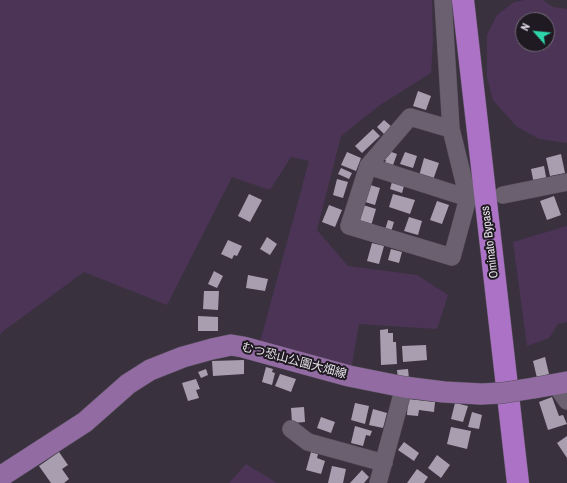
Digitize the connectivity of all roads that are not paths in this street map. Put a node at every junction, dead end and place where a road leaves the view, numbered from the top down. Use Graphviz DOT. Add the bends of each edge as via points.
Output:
graph roads {
  1 [pos="443,0"];
  2 [pos="464,0"];
  3 [pos="451,129"];
  4 [pos="368,166"];
  5 [pos="567,182"];
  6 [pos="503,195"];
  7 [pos="470,198"];
  8 [pos="561,383"];
  9 [pos="404,387"];
  10 [pos="567,401"];
  11 [pos="291,429"];
  12 [pos="384,462"];
  13 [pos="0,477"];
  14 [pos="378,483"];
  15 [pos="518,483"];
  1 -- 3 [label="street"];
  2 -- 15 [label="highway, Ominato Bypass"];
  3 -- 4 [label="street" via="410,117"];
  3 -- 7 [label="street"];
  4 -- 7 [label="street"];
  4 -- 7 [label="street" via="348,226 452,257"];
  5 -- 6 [label="street"];
  8 -- 9 [label="main road, むつ恐山公園大畑線, bridge" via="481,394"];
  8 -- 10 [label="street"];
  9 -- 12 [label="street"];
  9 -- 13 [label="main road, むつ恐山公園大畑線" via="349,376 243,347 231,345 212,349 150,370 128,384 85,422"];
  11 -- 12 [label="street" via="308,442"];
  12 -- 14 [label="street"];
}
